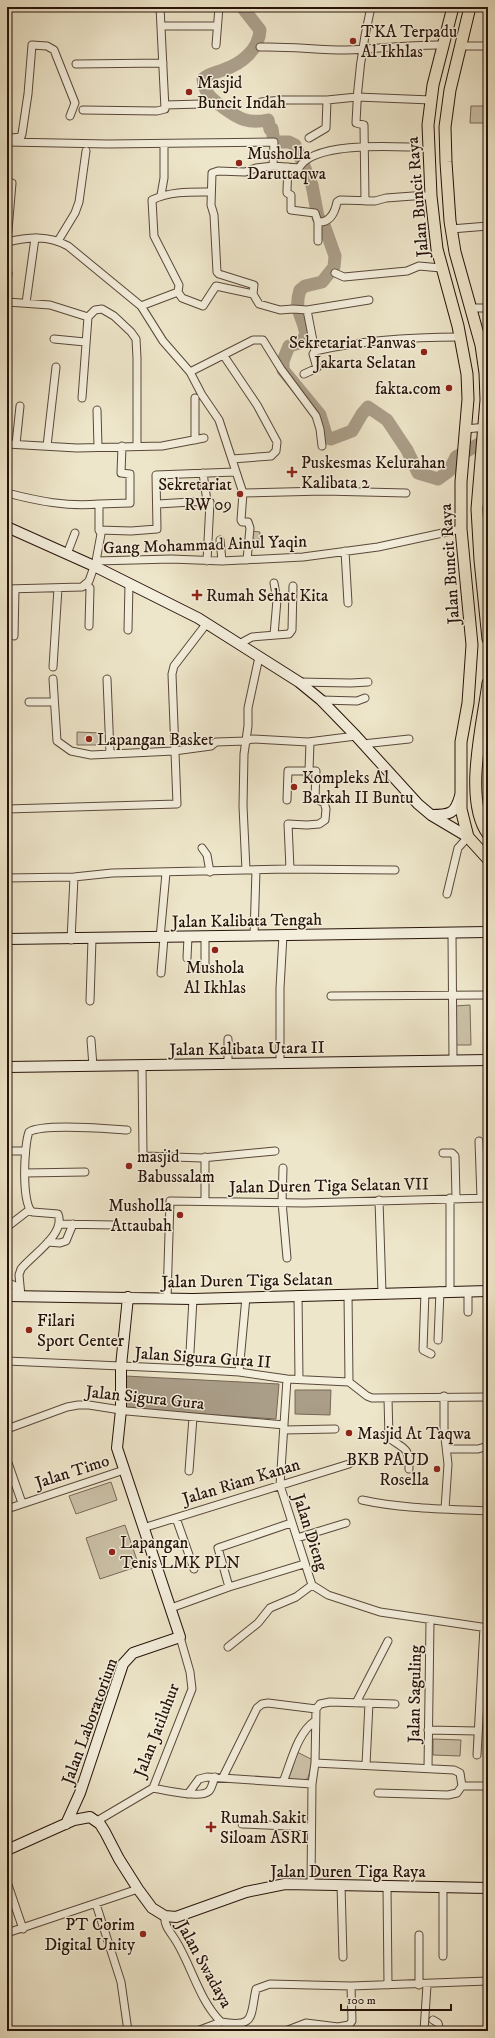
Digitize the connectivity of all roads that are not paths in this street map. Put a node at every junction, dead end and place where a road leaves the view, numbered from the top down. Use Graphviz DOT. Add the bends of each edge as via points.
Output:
graph roads {
  1 [pos="160,7"];
  2 [pos="219,7"];
  3 [pos="371,7"];
  4 [pos="453,7"];
  5 [pos="470,7"];
  6 [pos="161,26"];
  7 [pos="218,26"];
  8 [pos="216,45"];
  9 [pos="444,46"];
  10 [pos="461,46"];
  11 [pos="488,46"];
  12 [pos="260,47"];
  13 [pos="362,49"];
  14 [pos="163,63"];
  15 [pos="76,64"];
  16 [pos="357,97"];
  17 [pos="327,100"];
  18 [pos="431,100"];
  19 [pos="261,102"];
  20 [pos="201,104"];
  21 [pos="166,105"];
  22 [pos="83,110"];
  23 [pos="70,116"];
  24 [pos="7,138"];
  25 [pos="309,138"];
  26 [pos="7,142"];
  27 [pos="164,144"];
  28 [pos="365,146"];
  29 [pos="409,147"];
  30 [pos="86,151"];
  31 [pos="273,166"];
  32 [pos="288,167"];
  33 [pos="12,183"];
  34 [pos="211,192"];
  35 [pos="161,196"];
  36 [pos="431,196"];
  37 [pos="365,201"];
  38 [pos="322,222"];
  39 [pos="488,226"];
  40 [pos="451,229"];
  41 [pos="36,238"];
  42 [pos="58,241"];
  43 [pos="318,241"];
  44 [pos="7,242"];
  45 [pos="441,268"];
  46 [pos="7,271"];
  47 [pos="335,273"];
  48 [pos="7,284"];
  49 [pos="178,292"];
  50 [pos="253,294"];
  51 [pos="369,300"];
  52 [pos="7,302"];
  53 [pos="26,302"];
  54 [pos="141,306"];
  55 [pos="471,308"];
  56 [pos="488,308"];
  57 [pos="304,310"];
  58 [pos="88,317"];
  59 [pos="460,337"];
  60 [pos="54,339"];
  61 [pos="85,342"];
  62 [pos="315,351"];
  63 [pos="224,356"];
  64 [pos="56,367"];
  65 [pos="190,372"];
  66 [pos="486,373"];
  67 [pos="304,374"];
  68 [pos="82,398"];
  69 [pos="195,398"];
  70 [pos="20,406"];
  71 [pos="97,410"];
  72 [pos="465,429"];
  73 [pos="485,431"];
  74 [pos="204,438"];
  75 [pos="195,440"];
  76 [pos="7,444"];
  77 [pos="16,444"];
  78 [pos="47,446"];
  79 [pos="122,446"];
  80 [pos="137,446"];
  81 [pos="322,446"];
  82 [pos="98,447"];
  83 [pos="232,460"];
  84 [pos="235,472"];
  85 [pos="203,473"];
  86 [pos="7,493"];
  87 [pos="243,493"];
  88 [pos="406,493"];
  89 [pos="207,501"];
  90 [pos="99,504"];
  91 [pos="158,504"];
  92 [pos="7,527"];
  93 [pos="461,529"];
  94 [pos="99,530"];
  95 [pos="75,533"];
  96 [pos="220,540"];
  97 [pos="345,551"];
  98 [pos="67,554"];
  99 [pos="247,560"];
  100 [pos="208,561"];
  101 [pos="222,561"];
  102 [pos="484,561"];
  103 [pos="95,563"];
  104 [pos="274,583"];
  105 [pos="86,584"];
  106 [pos="129,584"];
  107 [pos="293,586"];
  108 [pos="58,588"];
  109 [pos="7,589"];
  110 [pos="15,589"];
  111 [pos="348,603"];
  112 [pos="206,623"];
  113 [pos="89,626"];
  114 [pos="128,630"];
  115 [pos="488,632"];
  116 [pos="274,635"];
  117 [pos="14,636"];
  118 [pos="239,644"];
  119 [pos="258,657"];
  120 [pos="53,667"];
  121 [pos="53,679"];
  122 [pos="106,679"];
  123 [pos="299,682"];
  124 [pos="368,682"];
  125 [pos="488,683"];
  126 [pos="365,698"];
  127 [pos="321,700"];
  128 [pos="29,702"];
  129 [pos="54,702"];
  130 [pos="484,729"];
  131 [pos="409,739"];
  132 [pos="360,740"];
  133 [pos="246,741"];
  134 [pos="310,742"];
  135 [pos="174,752"];
  136 [pos="110,754"];
  137 [pos="309,771"];
  138 [pos="460,795"];
  139 [pos="287,800"];
  140 [pos="7,809"];
  141 [pos="431,815"];
  142 [pos="488,834"];
  143 [pos="468,837"];
  144 [pos="202,848"];
  145 [pos="488,859"];
  146 [pos="290,869"];
  147 [pos="246,870"];
  148 [pos="256,870"];
  149 [pos="395,870"];
  150 [pos="210,872"];
  151 [pos="166,873"];
  152 [pos="74,877"];
  153 [pos="7,878"];
  154 [pos="447,894"];
  155 [pos="488,932"];
  156 [pos="452,934"];
  157 [pos="254,935"];
  158 [pos="283,936"];
  159 [pos="188,937"];
  160 [pos="205,937"];
  161 [pos="162,938"];
  162 [pos="7,939"];
  163 [pos="92,939"];
  164 [pos="71,940"];
  165 [pos="187,958"];
  166 [pos="205,969"];
  167 [pos="161,973"];
  168 [pos="453,995"];
  169 [pos="488,995"];
  170 [pos="331,996"];
  171 [pos="90,1001"];
  172 [pos="228,1039"];
  173 [pos="91,1040"];
  174 [pos="453,1060"];
  175 [pos="488,1060"];
  176 [pos="280,1062"];
  177 [pos="228,1064"];
  178 [pos="142,1065"];
  179 [pos="93,1066"];
  180 [pos="7,1067"];
  181 [pos="127,1130"];
  182 [pos="479,1141"];
  183 [pos="7,1151"];
  184 [pos="25,1151"];
  185 [pos="274,1151"];
  186 [pos="443,1153"];
  187 [pos="205,1157"];
  188 [pos="283,1168"];
  189 [pos="85,1172"];
  190 [pos="26,1173"];
  191 [pos="453,1198"];
  192 [pos="485,1198"];
  193 [pos="379,1200"];
  194 [pos="205,1201"];
  195 [pos="282,1202"];
  196 [pos="29,1210"];
  197 [pos="59,1224"];
  198 [pos="73,1224"];
  199 [pos="114,1225"];
  200 [pos="7,1227"];
  201 [pos="48,1242"];
  202 [pos="286,1258"];
  203 [pos="9,1282"];
  204 [pos="20,1283"];
  205 [pos="488,1290"];
  206 [pos="445,1291"];
  207 [pos="468,1291"];
  208 [pos="424,1292"];
  209 [pos="382,1293"];
  210 [pos="348,1294"];
  211 [pos="298,1295"];
  212 [pos="14,1296"];
  213 [pos="128,1297"];
  214 [pos="246,1297"];
  215 [pos="167,1299"];
  216 [pos="193,1299"];
  217 [pos="468,1312"];
  218 [pos="438,1340"];
  219 [pos="431,1354"];
  220 [pos="7,1361"];
  221 [pos="121,1366"];
  222 [pos="189,1369"];
  223 [pos="239,1372"];
  224 [pos="287,1379"];
  225 [pos="299,1379"];
  226 [pos="349,1382"];
  227 [pos="444,1396"];
  228 [pos="488,1397"];
  229 [pos="388,1398"];
  230 [pos="121,1410"];
  231 [pos="193,1417"];
  232 [pos="284,1427"];
  233 [pos="7,1428"];
  234 [pos="335,1429"];
  235 [pos="488,1446"];
  236 [pos="447,1450"];
  237 [pos="7,1460"];
  238 [pos="349,1464"];
  239 [pos="409,1469"];
  240 [pos="124,1470"];
  241 [pos="189,1471"];
  242 [pos="280,1485"];
  243 [pos="362,1500"];
  244 [pos="22,1503"];
  245 [pos="7,1509"];
  246 [pos="445,1509"];
  247 [pos="488,1511"];
  248 [pos="176,1518"];
  249 [pos="291,1522"];
  250 [pos="346,1523"];
  251 [pos="143,1528"];
  252 [pos="296,1538"];
  253 [pos="304,1564"];
  254 [pos="194,1569"];
  255 [pos="312,1585"];
  256 [pos="229,1587"];
  257 [pos="171,1608"];
  258 [pos="430,1621"];
  259 [pos="486,1628"];
  260 [pos="180,1637"];
  261 [pos="388,1641"];
  262 [pos="228,1647"];
  263 [pos="356,1703"];
  264 [pos="369,1703"];
  265 [pos="394,1704"];
  266 [pos="316,1709"];
  267 [pos="315,1721"];
  268 [pos="428,1730"];
  269 [pos="477,1731"];
  270 [pos="477,1755"];
  271 [pos="315,1763"];
  272 [pos="366,1765"];
  273 [pos="428,1768"];
  274 [pos="219,1777"];
  275 [pos="282,1782"];
  276 [pos="312,1784"];
  277 [pos="462,1786"];
  278 [pos="488,1786"];
  279 [pos="153,1788"];
  280 [pos="378,1793"];
  281 [pos="188,1794"];
  282 [pos="78,1799"];
  283 [pos="94,1819"];
  284 [pos="66,1824"];
  285 [pos="242,1824"];
  286 [pos="312,1827"];
  287 [pos="7,1850"];
  288 [pos="7,1882"];
  289 [pos="311,1884"];
  290 [pos="341,1884"];
  291 [pos="387,1886"];
  292 [pos="443,1887"];
  293 [pos="488,1888"];
  294 [pos="138,1889"];
  295 [pos="96,1904"];
  296 [pos="165,1916"];
  297 [pos="23,1928"];
  298 [pos="7,1933"];
  299 [pos="419,1935"];
  300 [pos="443,1956"];
  301 [pos="343,1957"];
  302 [pos="488,1981"];
  303 [pos="388,1985"];
  304 [pos="419,1985"];
  305 [pos="427,1985"];
  306 [pos="350,1986"];
  307 [pos="425,2000"];
  308 [pos="221,2022"];
  309 [pos="240,2023"];
  310 [pos="288,2030"];
  311 [pos="128,2031"];
  312 [pos="197,2031"];
  313 [pos="242,2031"];
  314 [pos="424,2031"];
  315 [pos="440,2031"];
  1 -- 6 [label="street"];
  2 -- 7 [label="street"];
  3 -- 13 [label="street"];
  4 -- 9 [label="main road, Jalan Buncit Raya"];
  5 -- 10 [label="main road, Jalan Buncit Raya"];
  6 -- 7 [label="street"];
  6 -- 14 [label="street"];
  7 -- 8 [label="street"];
  9 -- 13 [label="street" via="415,44"];
  9 -- 18 [label="main road, Jalan Buncit Raya"];
  10 -- 11 [label="street"];
  10 -- 40 [label="main road, Jalan Buncit Raya" via="450,90 445,127"];
  12 -- 13 [label="street"];
  13 -- 16 [label="street"];
  14 -- 15 [label="street"];
  14 -- 21 [label="street"];
  16 -- 17 [label="street"];
  16 -- 18 [label="street"];
  16 -- 28 [label="street" via="356,123 364,125"];
  17 -- 19 [label="street"];
  17 -- 25 [label="street" via="326,128"];
  18 -- 36 [label="main road, Jalan Buncit Raya" via="428,125"];
  20 -- 21 [label="street"];
  21 -- 22 [label="street" via="162,111"];
  23 -- 24 [label="street" via="75,103 54,50 47,46 32,45 22,134 21,137"];
  26 -- 27 [label="street"];
  27 -- 31 [label="street" via="274,142"];
  27 -- 35 [label="street"];
  28 -- 29 [label="street"];
  28 -- 32 [label="street" via="332,150 304,161 299,168"];
  28 -- 37 [label="street"];
  30 -- 42 [label="street" via="75,213"];
  31 -- 32 [label="street"];
  31 -- 34 [label="street" via="245,172 214,171"];
  32 -- 38 [label="street" via="287,193 291,195 291,210 313,211"];
  33 -- 44 [label="street"];
  34 -- 35 [label="street"];
  34 -- 50 [label="street" via="217,272 254,285"];
  35 -- 49 [label="street" via="152,200 154,236 179,283"];
  36 -- 37 [label="street"];
  36 -- 45 [label="main road, Jalan Buncit Raya"];
  37 -- 38 [label="street" via="340,200 337,202 336,211"];
  38 -- 43 [label="street"];
  39 -- 40 [label="street"];
  40 -- 55 [label="main road, Jalan Buncit Raya" via="458,267"];
  41 -- 42 [label="street"];
  41 -- 44 [label="street"];
  41 -- 53 [label="street"];
  42 -- 54 [label="street" via="68,246"];
  45 -- 47 [label="street" via="419,266 407,271 344,277"];
  45 -- 59 [label="main road, Jalan Buncit Raya"];
  46 -- 48 [label="street"];
  49 -- 50 [label="street" via="182,298 203,306 216,286"];
  49 -- 54 [label="street"];
  50 -- 57 [label="street" via="259,304 280,310"];
  51 -- 57 [label="street"];
  52 -- 53 [label="street"];
  53 -- 58 [label="street" via="50,305"];
  54 -- 65 [label="street" via="163,341"];
  55 -- 56 [label="street"];
  55 -- 66 [label="main road, Jalan Buncit Raya"];
  57 -- 62 [label="street"];
  58 -- 61 [label="street"];
  58 -- 80 [label="street" via="95,310 102,309 114,316 136,339"];
  59 -- 62 [label="street" via="396,338"];
  59 -- 72 [label="main road, Jalan Buncit Raya" via="467,374"];
  60 -- 61 [label="street"];
  61 -- 68 [label="street"];
  62 -- 67 [label="street" via="313,354 317,368"];
  63 -- 65 [label="street"];
  63 -- 81 [label="street" via="253,340 263,340 316,416"];
  63 -- 83 [label="street" via="257,405 277,442 276,451 271,456"];
  64 -- 78 [label="street"];
  65 -- 83 [label="street" via="218,420"];
  66 -- 73 [label="main road, Jalan Buncit Raya"];
  69 -- 75 [label="street"];
  70 -- 77 [label="street"];
  71 -- 82 [label="street"];
  72 -- 73 [label="street"];
  72 -- 93 [label="main road, Jalan Buncit Raya"];
  73 -- 102 [label="main road, Jalan Buncit Raya" via="477,510"];
  74 -- 75 [label="street"];
  75 -- 80 [label="street" via="162,446"];
  76 -- 77 [label="street"];
  77 -- 78 [label="street"];
  78 -- 82 [label="street"];
  79 -- 80 [label="street"];
  79 -- 82 [label="street"];
  79 -- 90 [label="street" via="121,473 130,474 130,503"];
  83 -- 84 [label="street"];
  84 -- 85 [label="street"];
  84 -- 87 [label="street"];
  85 -- 89 [label="street"];
  85 -- 91 [label="street" via="156,475"];
  86 -- 90 [label="street" via="47,503"];
  87 -- 88 [label="street"];
  87 -- 99 [label="street" via="241,520 248,522 250,528"];
  89 -- 91 [label="street"];
  89 -- 100 [label="street" via="210,502"];
  90 -- 94 [label="street"];
  91 -- 94 [label="street" via="157,529"];
  92 -- 98 [label="street"];
  93 -- 97 [label="street, Gang Mohammad Ainul Yaqin" via="378,547"];
  93 -- 138 [label="main road, Jalan Buncit Raya" via="472,645 468,703 461,742"];
  94 -- 103 [label="street" via="101,534"];
  95 -- 98 [label="street"];
  96 -- 101 [label="street"];
  97 -- 99 [label="street, Gang Mohammad Ainul Yaqin" via="303,557"];
  97 -- 111 [label="street"];
  98 -- 103 [label="street"];
  99 -- 101 [label="street, Gang Mohammad Ainul Yaqin"];
  100 -- 101 [label="street, Gang Mohammad Ainul Yaqin"];
  100 -- 103 [label="street, Gang Mohammad Ainul Yaqin" via="171,559"];
  102 -- 115 [label="main road, Jalan Buncit Raya"];
  103 -- 105 [label="street"];
  103 -- 106 [label="street"];
  104 -- 116 [label="street" via="277,600"];
  105 -- 108 [label="street" via="82,587"];
  105 -- 113 [label="street" via="90,588"];
  106 -- 112 [label="street"];
  106 -- 114 [label="street"];
  107 -- 116 [label="street" via="292,630 289,634"];
  108 -- 110 [label="street"];
  108 -- 120 [label="street"];
  109 -- 110 [label="street"];
  110 -- 117 [label="street"];
  112 -- 118 [label="street"];
  112 -- 135 [label="street" via="174,666 172,674"];
  116 -- 118 [label="street" via="252,637"];
  118 -- 119 [label="street"];
  119 -- 123 [label="street"];
  119 -- 133 [label="street" via="248,708"];
  121 -- 129 [label="street"];
  122 -- 136 [label="street"];
  123 -- 124 [label="street"];
  123 -- 127 [label="street"];
  125 -- 130 [label="main road"];
  126 -- 127 [label="street" via="357,701"];
  127 -- 132 [label="street"];
  128 -- 129 [label="street"];
  129 -- 136 [label="street" via="57,741 71,751 91,755"];
  130 -- 142 [label="main road" via="477,761 477,807"];
  131 -- 132 [label="street"];
  132 -- 134 [label="street"];
  132 -- 141 [label="street" via="378,766"];
  133 -- 134 [label="street" via="252,739"];
  133 -- 135 [label="street" via="216,742 211,746"];
  133 -- 147 [label="street" via="243,806"];
  134 -- 137 [label="street"];
  135 -- 136 [label="street"];
  135 -- 140 [label="street" via="176,804"];
  137 -- 139 [label="street" via="288,771"];
  137 -- 146 [label="street" via="316,771 315,798 324,803 325,820 319,824 288,824"];
  138 -- 141 [label="street" via="453,812"];
  138 -- 143 [label="main road, Jalan Buncit Raya"];
  141 -- 143 [label="street"];
  143 -- 145 [label="main road"];
  143 -- 154 [label="street" via="458,848"];
  144 -- 150 [label="street" via="208,855"];
  146 -- 148 [label="street"];
  146 -- 149 [label="street"];
  147 -- 148 [label="street"];
  147 -- 150 [label="street"];
  148 -- 157 [label="street"];
  150 -- 151 [label="street"];
  151 -- 152 [label="street" via="112,873"];
  151 -- 161 [label="street"];
  152 -- 153 [label="street"];
  152 -- 164 [label="street"];
  155 -- 156 [label="street, Jalan Kalibata Tengah"];
  156 -- 158 [label="street, Jalan Kalibata Tengah"];
  156 -- 168 [label="street"];
  157 -- 158 [label="street, Jalan Kalibata Tengah"];
  157 -- 160 [label="street, Jalan Kalibata Tengah"];
  158 -- 176 [label="street"];
  159 -- 160 [label="street, Jalan Kalibata Tengah"];
  159 -- 161 [label="street, Jalan Kalibata Tengah"];
  159 -- 165 [label="street"];
  160 -- 166 [label="street"];
  161 -- 163 [label="street, Jalan Kalibata Tengah"];
  161 -- 167 [label="street"];
  162 -- 164 [label="street, Jalan Kalibata Tengah"];
  163 -- 164 [label="street, Jalan Kalibata Tengah"];
  163 -- 171 [label="street"];
  168 -- 169 [label="street"];
  168 -- 170 [label="street"];
  168 -- 174 [label="street"];
  172 -- 177 [label="street"];
  173 -- 179 [label="street"];
  174 -- 175 [label="street, Jalan Kalibata Utara II"];
  174 -- 176 [label="street, Jalan Kalibata Utara II"];
  176 -- 177 [label="street, Jalan Kalibata Utara II"];
  177 -- 178 [label="street, Jalan Kalibata Utara II"];
  178 -- 179 [label="street, Jalan Kalibata Utara II"];
  178 -- 187 [label="street" via="143,1155"];
  179 -- 180 [label="street, Jalan Kalibata Utara II"];
  181 -- 184 [label="street" via="33,1130 28,1136"];
  182 -- 192 [label="street"];
  183 -- 184 [label="street"];
  184 -- 190 [label="street"];
  185 -- 187 [label="street"];
  186 -- 191 [label="street" via="452,1153 455,1156"];
  187 -- 194 [label="street"];
  188 -- 195 [label="street"];
  189 -- 190 [label="street"];
  190 -- 196 [label="street" via="25,1194"];
  191 -- 192 [label="street, Jalan Duren Tiga Selatan VII"];
  191 -- 193 [label="street, Jalan Duren Tiga Selatan VII"];
  191 -- 206 [label="street"];
  193 -- 195 [label="street, Jalan Duren Tiga Selatan VII"];
  193 -- 209 [label="street"];
  194 -- 195 [label="street, Jalan Duren Tiga Selatan VII"];
  194 -- 215 [label="street, Jalan Duren Tiga Selatan VII" via="170,1201"];
  195 -- 202 [label="street"];
  196 -- 197 [label="street" via="58,1214"];
  196 -- 200 [label="street"];
  197 -- 198 [label="street"];
  197 -- 201 [label="street"];
  198 -- 199 [label="street"];
  198 -- 201 [label="street" via="66,1241"];
  201 -- 204 [label="street" via="21,1269"];
  203 -- 204 [label="street"];
  203 -- 212 [label="street" via="15,1286"];
  204 -- 212 [label="street"];
  205 -- 207 [label="street, Jalan Duren Tiga Selatan"];
  206 -- 207 [label="street, Jalan Duren Tiga Selatan"];
  206 -- 208 [label="street, Jalan Duren Tiga Selatan"];
  206 -- 218 [label="street"];
  207 -- 217 [label="street"];
  208 -- 209 [label="street, Jalan Duren Tiga Selatan"];
  208 -- 219 [label="street" via="423,1350"];
  209 -- 210 [label="street, Jalan Duren Tiga Selatan"];
  210 -- 211 [label="street, Jalan Duren Tiga Selatan"];
  210 -- 226 [label="street"];
  211 -- 214 [label="street, Jalan Duren Tiga Selatan"];
  211 -- 225 [label="street"];
  212 -- 213 [label="street, Jalan Duren Tiga Selatan"];
  213 -- 215 [label="street, Jalan Duren Tiga Selatan"];
  213 -- 221 [label="street, Jalan Jatiluhur"];
  214 -- 216 [label="street, Jalan Duren Tiga Selatan"];
  214 -- 223 [label="street"];
  215 -- 216 [label="street, Jalan Duren Tiga Selatan"];
  216 -- 222 [label="street"];
  220 -- 221 [label="street, Jalan Sigura Gura II"];
  221 -- 222 [label="street, Jalan Sigura Gura II"];
  221 -- 230 [label="street, Jalan Jatiluhur"];
  222 -- 223 [label="street, Jalan Sigura Gura II"];
  223 -- 224 [label="street, Jalan Sigura Gura II"];
  224 -- 225 [label="street, Jalan Sigura Gura II"];
  224 -- 232 [label="street, Jalan Dieng"];
  225 -- 226 [label="street, Jalan Sigura Gura II"];
  226 -- 229 [label="street" via="367,1396"];
  227 -- 228 [label="street"];
  227 -- 229 [label="street"];
  227 -- 236 [label="street"];
  229 -- 239 [label="street" via="389,1438 407,1450"];
  230 -- 231 [label="street, Jalan Sigura Gura"];
  230 -- 233 [label="street, Jalan Sigura Gura" via="90,1405 67,1407"];
  230 -- 240 [label="street, Jalan Jatiluhur" via="117,1448"];
  231 -- 232 [label="street, Jalan Sigura Gura"];
  231 -- 241 [label="street"];
  232 -- 234 [label="street, Jalan Sigura Gura"];
  232 -- 242 [label="street, Jalan Dieng"];
  235 -- 236 [label="street" via="478,1449"];
  236 -- 246 [label="street"];
  237 -- 244 [label="street"];
  238 -- 242 [label="street, Jalan Riam Kanan"];
  240 -- 244 [label="street, Jalan Timo"];
  240 -- 251 [label="street, Jalan Jatiluhur"];
  242 -- 248 [label="street, Jalan Riam Kanan"];
  242 -- 249 [label="street, Jalan Dieng"];
  243 -- 246 [label="street" via="386,1506"];
  244 -- 245 [label="street, Jalan Timo"];
  246 -- 247 [label="street"];
  248 -- 251 [label="street, Jalan Riam Kanan"];
  248 -- 254 [label="street"];
  249 -- 252 [label="street, Jalan Dieng"];
  249 -- 256 [label="street" via="218,1548"];
  250 -- 252 [label="street"];
  251 -- 257 [label="street, Jalan Jatiluhur"];
  252 -- 253 [label="street, Jalan Dieng"];
  253 -- 255 [label="street, Jalan Dieng"];
  253 -- 256 [label="street"];
  255 -- 258 [label="street, Jalan Dieng" via="322,1592 368,1609"];
  255 -- 262 [label="street" via="296,1597 270,1608 258,1623"];
  256 -- 257 [label="street"];
  257 -- 260 [label="street, Jalan Jatiluhur"];
  258 -- 259 [label="street, Jalan Dieng"];
  258 -- 268 [label="street, Jalan Saguling"];
  259 -- 269 [label="street"];
  260 -- 279 [label="street, Jalan Jatiluhur" via="192,1689"];
  260 -- 282 [label="street, Jalan Laboratorium" via="133,1653 123,1664"];
  261 -- 263 [label="street"];
  263 -- 264 [label="street"];
  263 -- 266 [label="street" via="324,1702"];
  264 -- 265 [label="street"];
  264 -- 272 [label="street"];
  266 -- 267 [label="street"];
  266 -- 274 [label="street" via="262,1704 257,1708"];
  267 -- 271 [label="street"];
  267 -- 275 [label="street" via="304,1733"];
  268 -- 269 [label="street"];
  268 -- 273 [label="street, Jalan Saguling"];
  269 -- 270 [label="street"];
  271 -- 272 [label="street"];
  271 -- 276 [label="street"];
  272 -- 273 [label="street"];
  273 -- 277 [label="street" via="458,1770"];
  274 -- 275 [label="street"];
  274 -- 281 [label="street" via="206,1792"];
  274 -- 281 [label="street" via="199,1779"];
  275 -- 276 [label="street"];
  276 -- 286 [label="street"];
  277 -- 278 [label="street"];
  277 -- 280 [label="street" via="453,1795"];
  279 -- 281 [label="street"];
  279 -- 283 [label="street, Jalan Jatiluhur"];
  282 -- 283 [label="street"];
  282 -- 284 [label="street, Jalan Laboratorium"];
  283 -- 284 [label="street" via="83,1817"];
  283 -- 294 [label="street" via="105,1832"];
  284 -- 287 [label="street"];
  285 -- 286 [label="street"];
  286 -- 289 [label="street"];
  288 -- 297 [label="street"];
  289 -- 290 [label="street, Jalan Duren Tiga Raya"];
  289 -- 296 [label="street, Jalan Duren Tiga Raya" via="259,1888 188,1914"];
  290 -- 291 [label="street, Jalan Duren Tiga Raya"];
  290 -- 301 [label="street"];
  291 -- 292 [label="street, Jalan Duren Tiga Raya"];
  291 -- 303 [label="street"];
  292 -- 293 [label="street, Jalan Duren Tiga Raya"];
  292 -- 300 [label="street"];
  294 -- 295 [label="street"];
  294 -- 296 [label="street" via="152,1908"];
  295 -- 297 [label="street"];
  295 -- 311 [label="street" via="121,1982"];
  296 -- 308 [label="street, Jalan Swadaya" via="165,1924 184,1953 205,2000"];
  297 -- 298 [label="street"];
  299 -- 304 [label="street"];
  302 -- 305 [label="street"];
  303 -- 304 [label="street"];
  303 -- 306 [label="street"];
  304 -- 305 [label="street"];
  305 -- 307 [label="street"];
  306 -- 309 [label="street, Jalan Swadaya" via="297,1983 263,1985 256,1989 253,2013 248,2020"];
  306 -- 310 [label="street" via="352,2021 349,2025 338,2027 306,2023"];
  307 -- 314 [label="street"];
  307 -- 315 [label="street" via="429,2015 439,2024"];
  308 -- 309 [label="street, Jalan Swadaya"];
  308 -- 312 [label="street"];
  309 -- 313 [label="street"];
}
